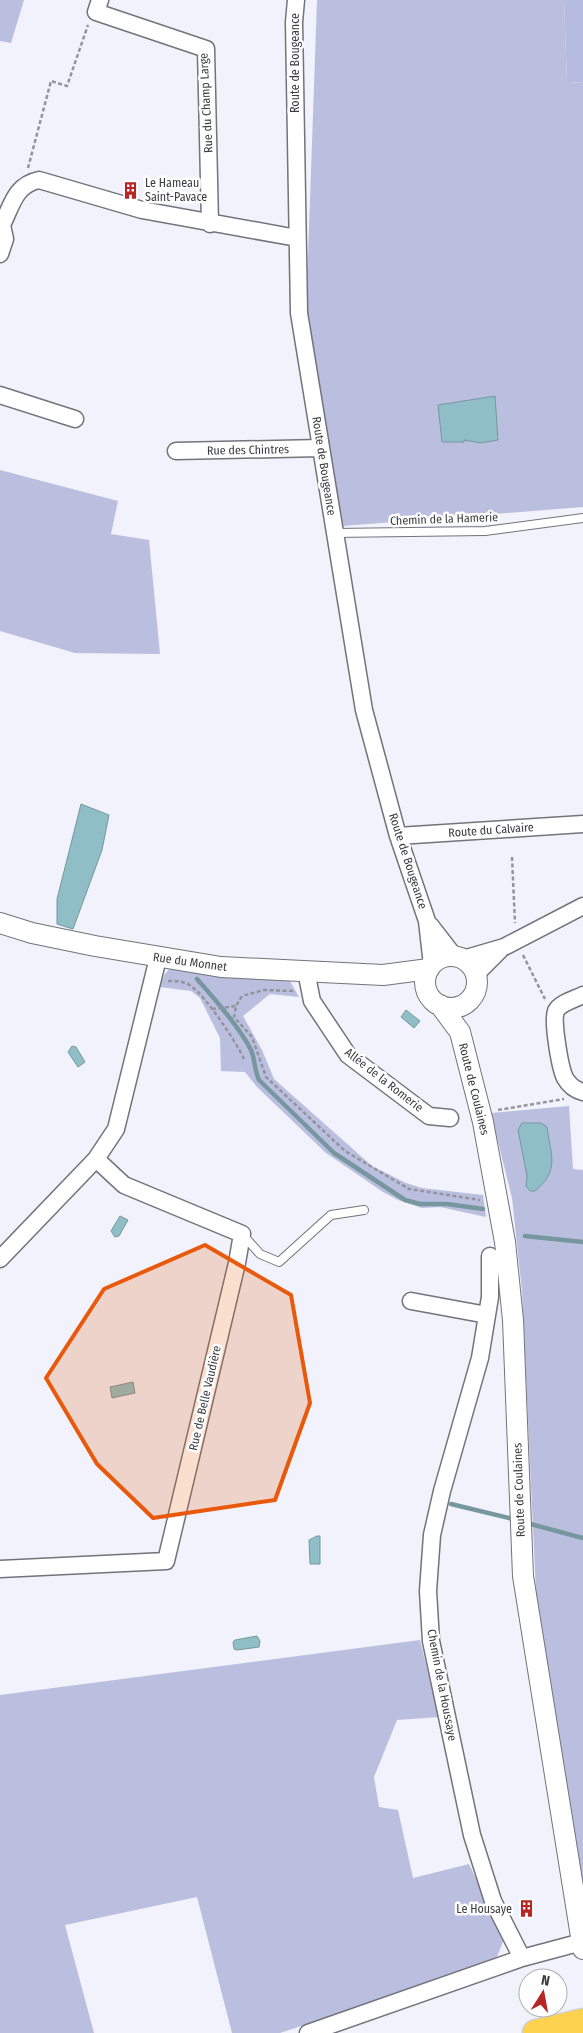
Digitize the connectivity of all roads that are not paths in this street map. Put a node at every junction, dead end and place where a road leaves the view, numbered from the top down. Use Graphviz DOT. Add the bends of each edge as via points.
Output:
graph roads {
  1 [pos="296,0"];
  2 [pos="98,6"];
  3 [pos="210,224"];
  4 [pos="1,225"];
  5 [pos="297,238"];
  6 [pos="0,254"];
  7 [pos="0,395"];
  8 [pos="75,418"];
  9 [pos="321,448"];
  10 [pos="176,451"];
  11 [pos="583,518"];
  12 [pos="334,533"];
  13 [pos="583,824"];
  14 [pos="398,836"];
  15 [pos="583,906"];
  16 [pos="428,922"];
  17 [pos="0,923"];
  18 [pos="504,947"];
  19 [pos="158,958"];
  20 [pos="458,958"];
  21 [pos="430,967"];
  22 [pos="309,971"];
  23 [pos="476,974"];
  24 [pos="383,975"];
  25 [pos="583,995"];
  26 [pos="434,999"];
  27 [pos="468,1001"];
  28 [pos="460,1032"];
  29 [pos="580,1091"];
  30 [pos="450,1118"];
  31 [pos="96,1159"];
  32 [pos="364,1210"];
  33 [pos="242,1234"];
  34 [pos="490,1256"];
  35 [pos="0,1259"];
  36 [pos="411,1301"];
  37 [pos="487,1315"];
  38 [pos="0,1569"];
  39 [pos="579,1902"];
  40 [pos="582,1946"];
  41 [pos="522,1958"];
  42 [pos="583,2022"];
  43 [pos="308,2033"];
  44 [pos="536,2033"];
  1 -- 5 [label="street, Route de Bougeance"];
  2 -- 3 [label="street, Rue du Champ Large" via="206,49"];
  3 -- 4 [label="street" via="142,210 39,180 28,182 17,192"];
  3 -- 5 [label="street"];
  4 -- 6 [label="street" via="5,239"];
  5 -- 9 [label="street, Route de Bougeance" via="299,313"];
  7 -- 8 [label="street"];
  9 -- 10 [label="street, Rue des Chintres"];
  9 -- 12 [label="street, Route de Bougeance"];
  11 -- 12 [label="lane, Chemin de la Hamerie" via="486,530"];
  12 -- 14 [label="street, Route de Bougeance" via="364,710"];
  13 -- 14 [label="street, Route du Calvaire"];
  14 -- 16 [label="street, Route de Bougeance"];
  15 -- 18 [label="street"];
  16 -- 20 [label="street, Route de Bougeance"];
  16 -- 21 [label="street, Route de Bougeance"];
  17 -- 19 [label="street, Rue du Monnet" via="32,933"];
  18 -- 20 [label="street"];
  18 -- 23 [label="street"];
  19 -- 22 [label="street, Rue du Monnet" via="221,967"];
  19 -- 31 [label="street" via="116,1129"];
  20 -- 21 [label="street" via="441,958"];
  20 -- 23 [label="street" via="472,966"];
  21 -- 24 [label="street, Rue du Monnet"];
  21 -- 26 [label="street" via="426,977"];
  22 -- 24 [label="street, Rue du Monnet"];
  22 -- 30 [label="street, Allée de la Romerie" via="312,1002 348,1055 429,1116"];
  23 -- 27 [label="street" via="475,991"];
  24 -- 26 [label="street, Rue du Monnet"];
  25 -- 29 [label="street" via="556,1011 554,1025 564,1076"];
  26 -- 27 [label="street" via="457,1007"];
  26 -- 28 [label="street, Route de Coulaines"];
  27 -- 28 [label="street, Route de Coulaines"];
  28 -- 39 [label="street, Route de Coulaines" via="483,1122 505,1242 513,1320 523,1576"];
  31 -- 33 [label="street" via="124,1185"];
  31 -- 35 [label="street"];
  32 -- 33 [label="lane" via="331,1215 279,1262 260,1254"];
  33 -- 38 [label="street, Rue de Belle Vaudière" via="166,1560"];
  34 -- 37 [label="street, Chemin de la Houssaye"];
  36 -- 37 [label="street"];
  37 -- 41 [label="street, Chemin de la Houssaye" via="480,1358 432,1535 428,1591 431,1641 472,1835 493,1901"];
  39 -- 40 [label="street, Route de Coulaines"];
  40 -- 41 [label="street"];
  41 -- 43 [label="street"];
  42 -- 44 [label="highway"];
}
